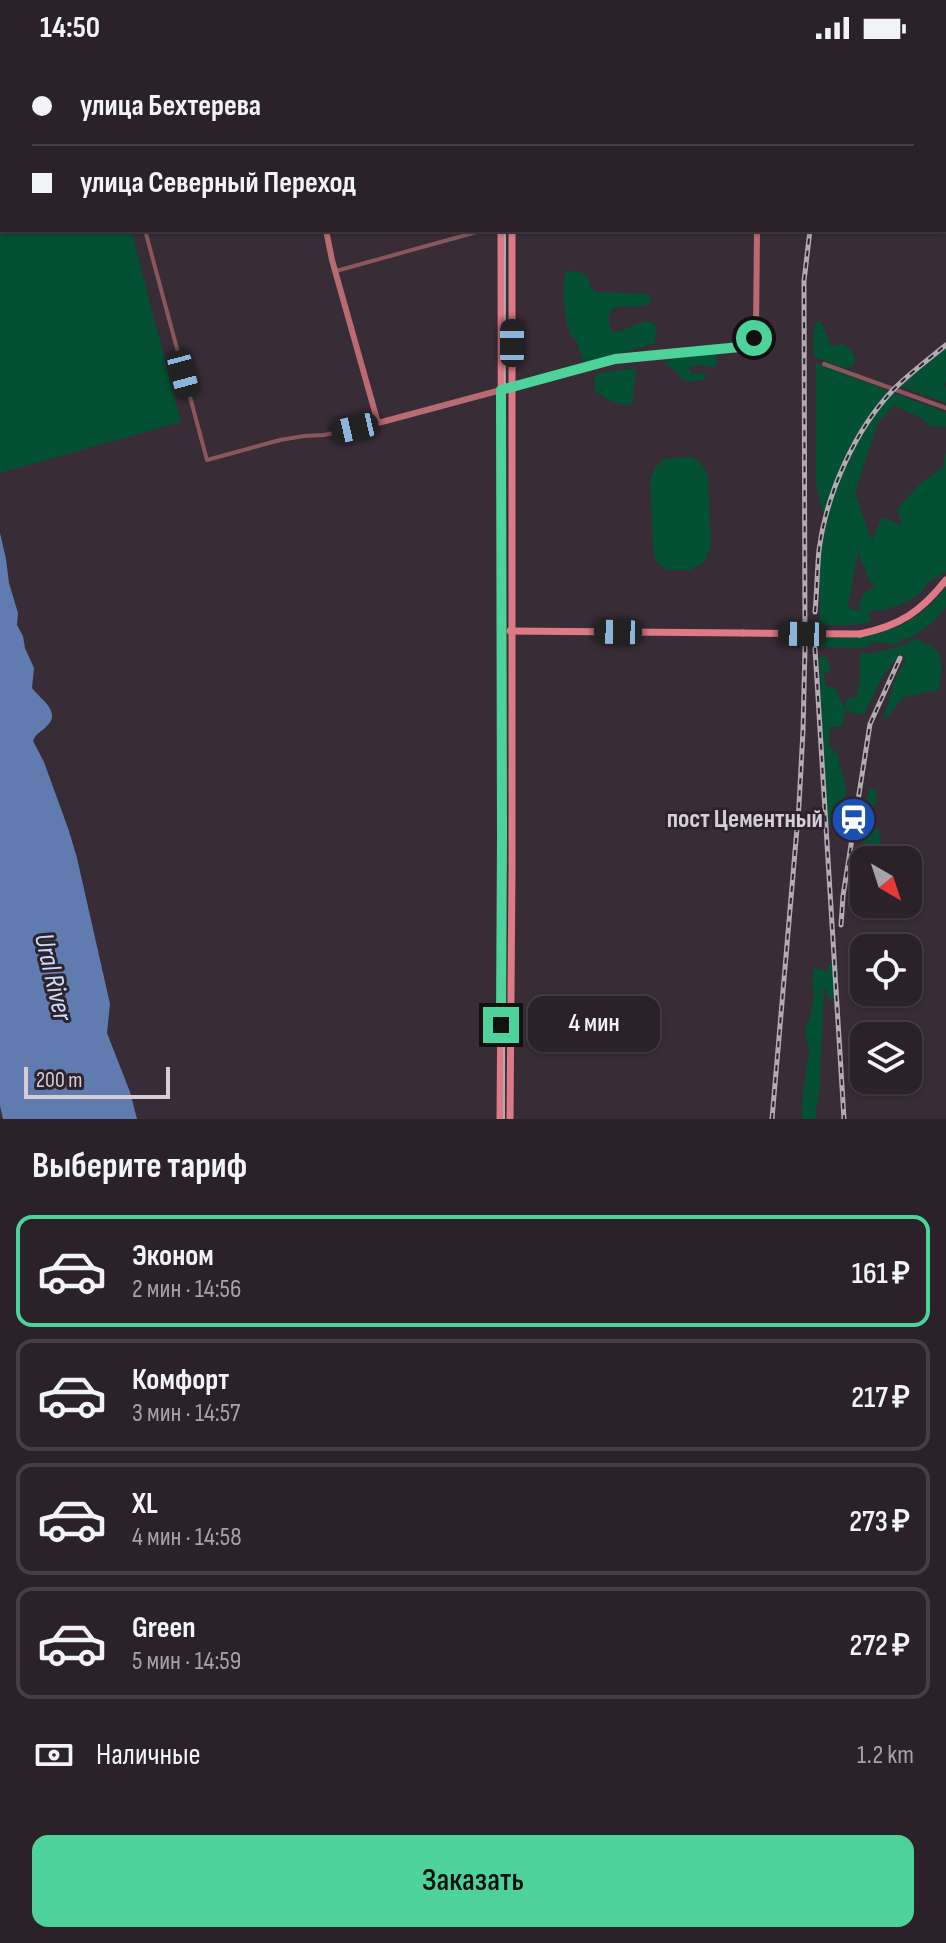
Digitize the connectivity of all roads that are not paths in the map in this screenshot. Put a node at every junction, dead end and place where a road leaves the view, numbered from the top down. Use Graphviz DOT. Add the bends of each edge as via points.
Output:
graph roads {
  1 [pos="146,232"];
  2 [pos="326,232"];
  3 [pos="477,232"];
  4 [pos="501,232"];
  5 [pos="512,232"];
  6 [pos="757,232"];
  7 [pos="336,271"];
  8 [pos="824,364"];
  9 [pos="512,387"];
  10 [pos="501,390"];
  11 [pos="946,408"];
  12 [pos="378,423"];
  13 [pos="946,580"];
  14 [pos="501,631"];
  15 [pos="512,631"];
  16 [pos="500,1119"];
  17 [pos="510,1119"];
  1 -- 12 [label="street" via="207,460 280,440"];
  2 -- 7 [label="street"];
  3 -- 7 [label="street"];
  4 -- 10 [label="main road"];
  5 -- 9 [label="main road"];
  6 -- 9 [label="street" via="753,340 740,347 615,359"];
  7 -- 12 [label="street"];
  8 -- 11 [label="street"];
  9 -- 10 [label="main road"];
  9 -- 15 [label="main road"];
  10 -- 12 [label="street"];
  10 -- 14 [label="main road"];
  13 -- 15 [label="main road, bridge" via="903,620 860,634"];
  14 -- 15 [label="main road"];
  14 -- 16 [label="main road"];
  15 -- 17 [label="main road"];
}
